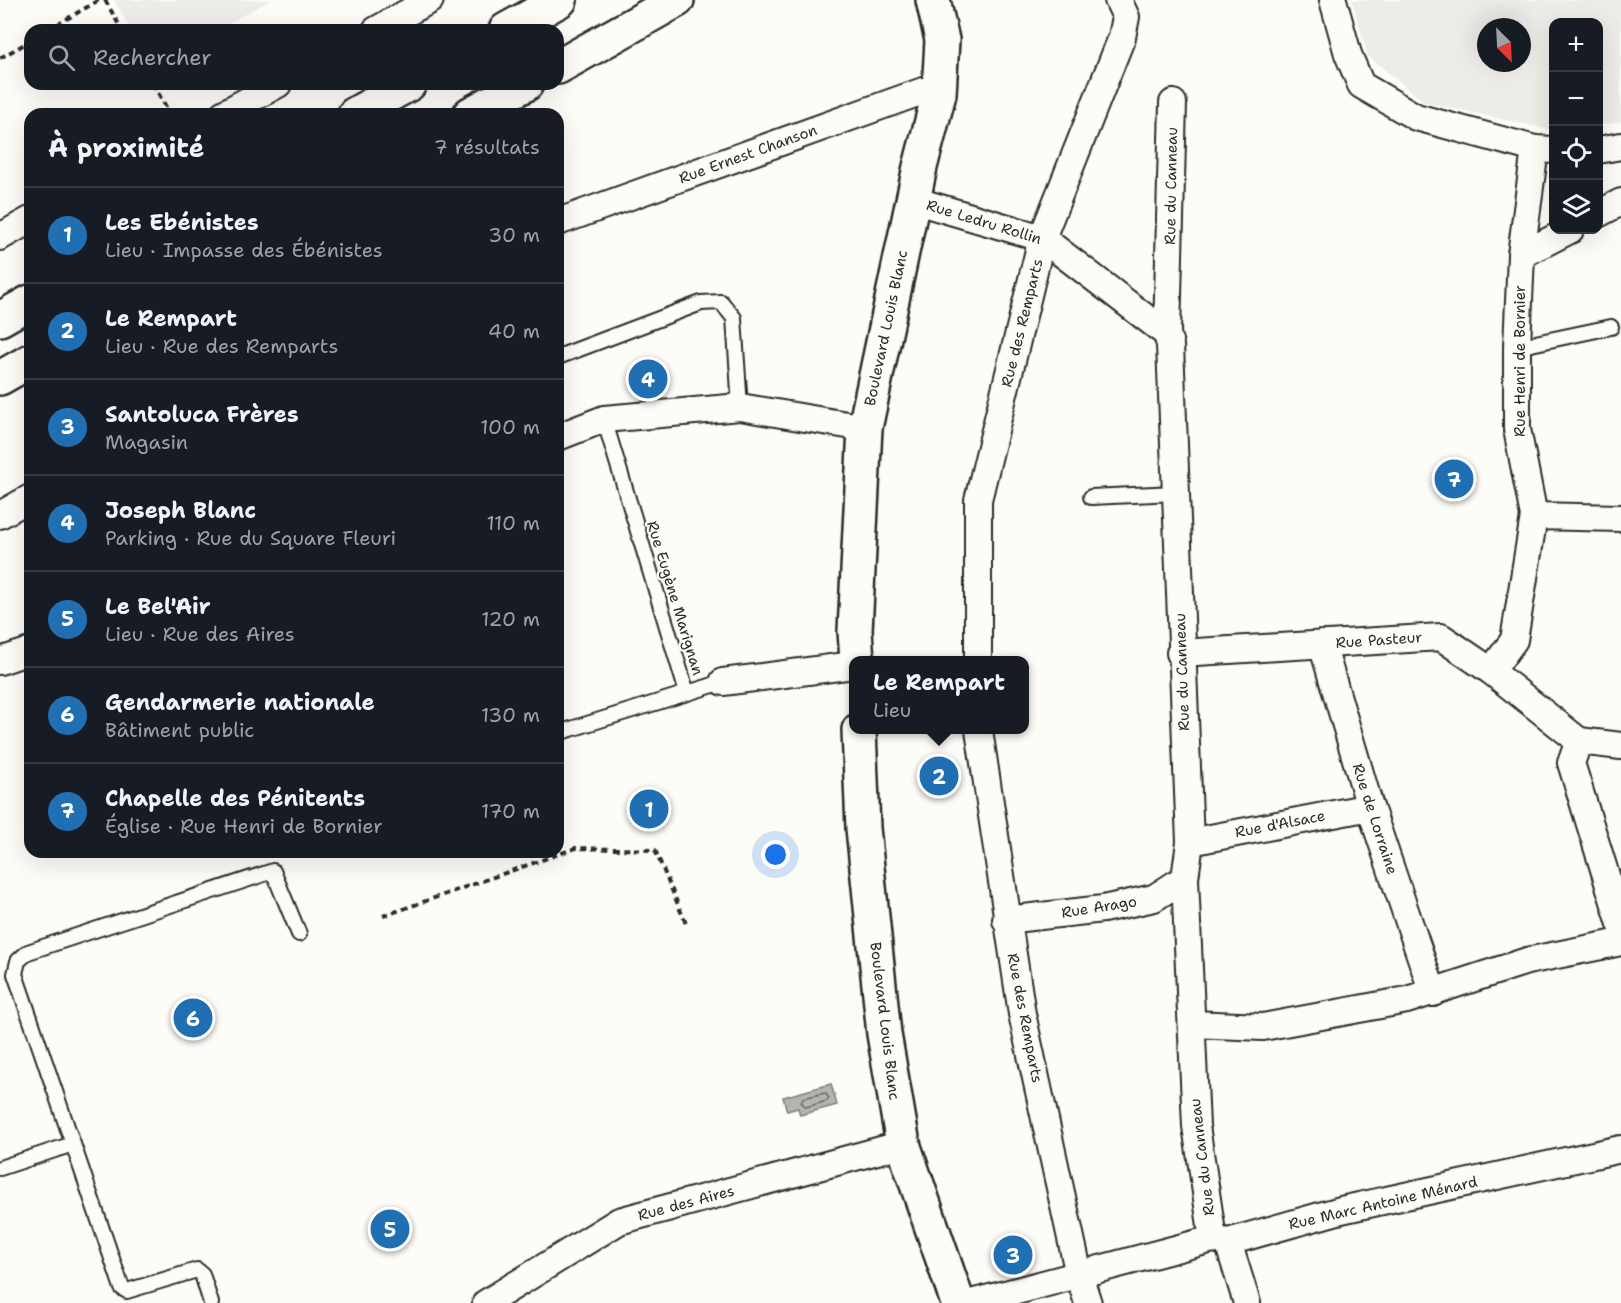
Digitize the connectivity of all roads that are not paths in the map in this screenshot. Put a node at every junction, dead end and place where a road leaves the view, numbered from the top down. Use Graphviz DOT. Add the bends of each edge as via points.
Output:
graph roads {
  1 [pos="430,0"];
  2 [pos="560,0"];
  3 [pos="677,0"];
  4 [pos="933,0"];
  5 [pos="1118,0"];
  6 [pos="1333,0"];
  7 [pos="387,24"];
  8 [pos="517,24"];
  9 [pos="564,64"];
  10 [pos="267,90"];
  11 [pos="398,90"];
  12 [pos="515,90"];
  13 [pos="939,94"];
  14 [pos="1173,103"];
  15 [pos="234,108"];
  16 [pos="366,108"];
  17 [pos="481,108"];
  18 [pos="1621,146"];
  19 [pos="1603,149"];
  20 [pos="1544,150"];
  21 [pos="913,200"];
  22 [pos="1621,202"];
  23 [pos="1603,212"];
  24 [pos="564,220"];
  25 [pos="24,223"];
  26 [pos="1562,234"];
  27 [pos="0,237"];
  28 [pos="1042,238"];
  29 [pos="1521,255"];
  30 [pos="24,305"];
  31 [pos="0,319"];
  32 [pos="1611,327"];
  33 [pos="1167,334"];
  34 [pos="1517,347"];
  35 [pos="564,355"];
  36 [pos="24,364"];
  37 [pos="0,378"];
  38 [pos="740,407"];
  39 [pos="604,419"];
  40 [pos="865,428"];
  41 [pos="564,435"];
  42 [pos="1175,493"];
  43 [pos="1091,497"];
  44 [pos="24,501"];
  45 [pos="0,515"];
  46 [pos="1534,516"];
  47 [pos="1621,518"];
  48 [pos="1322,644"];
  49 [pos="24,653"];
  50 [pos="1180,654"];
  51 [pos="856,656"];
  52 [pos="978,656"];
  53 [pos="0,660"];
  54 [pos="849,665"];
  55 [pos="1491,671"];
  56 [pos="723,682"];
  57 [pos="687,693"];
  58 [pos="564,731"];
  59 [pos="859,734"];
  60 [pos="980,734"];
  61 [pos="1579,741"];
  62 [pos="1621,746"];
  63 [pos="1370,807"];
  64 [pos="1190,842"];
  65 [pos="1185,878"];
  66 [pos="1006,920"];
  67 [pos="1621,924"];
  68 [pos="299,934"];
  69 [pos="1621,942"];
  70 [pos="1433,993"];
  71 [pos="1192,1024"];
  72 [pos="73,1144"];
  73 [pos="903,1144"];
  74 [pos="1621,1149"];
  75 [pos="0,1168"];
  76 [pos="1221,1241"];
  77 [pos="1078,1275"];
  78 [pos="497,1300"];
  79 [pos="211,1303"];
  80 [pos="958,1303"];
  81 [pos="971,1303"];
  82 [pos="1088,1303"];
  83 [pos="1247,1303"];
  1 -- 7 [label="street"];
  2 -- 8 [label="main road"];
  3 -- 9 [label="main road"];
  4 -- 13 [label="main road, Boulevard Louis Blanc" via="942,40"];
  5 -- 28 [label="street, Rue des Remparts" via="1126,17 1122,37"];
  6 -- 20 [label="street, Rue Henri de Bornier" via="1361,86 1416,117"];
  10 -- 15 [label="street"];
  11 -- 16 [label="main road"];
  12 -- 17 [label="main road"];
  13 -- 21 [label="main road, Boulevard Louis Blanc"];
  13 -- 24 [label="street, Rue Ernest Chanson" via="923,91"];
  14 -- 33 [label="street, Rue du Canneau"];
  18 -- 19 [label="street"];
  20 -- 29 [label="street, Rue Henri de Bornier"];
  21 -- 28 [label="street, Rue Ledru Rollin"];
  21 -- 40 [label="main road, Boulevard Louis Blanc"];
  22 -- 23 [label="street"];
  25 -- 27 [label="street"];
  26 -- 29 [label="street"];
  28 -- 33 [label="street, Rue Ledru Rollin"];
  28 -- 52 [label="street, Rue des Remparts" via="978,500"];
  29 -- 34 [label="street, Rue Henri de Bornier"];
  30 -- 31 [label="main road"];
  32 -- 34 [label="lane"];
  33 -- 42 [label="street, Rue du Canneau"];
  34 -- 46 [label="street, Rue Henri de Bornier" via="1517,429"];
  35 -- 38 [label="lane" via="701,303 721,302 734,318"];
  36 -- 37 [label="main road"];
  38 -- 39 [label="street"];
  38 -- 40 [label="street"];
  39 -- 41 [label="street"];
  39 -- 57 [label="lane, Rue Eugène Marignan"];
  40 -- 51 [label="main road, Boulevard Louis Blanc"];
  42 -- 43 [label="lane"];
  42 -- 50 [label="street, Rue du Canneau"];
  44 -- 45 [label="street"];
  46 -- 47 [label="street"];
  46 -- 55 [label="street, Rue Henri de Bornier" via="1514,640"];
  48 -- 50 [label="street, Rue Pasteur"];
  48 -- 55 [label="street, Rue Pasteur" via="1441,637"];
  48 -- 63 [label="street, Rue de Lorraine"];
  49 -- 53 [label="street"];
  50 -- 64 [label="street, Rue du Canneau"];
  54 -- 56 [label="street"];
  55 -- 61 [label="street, Rue Pasteur"];
  56 -- 57 [label="lane"];
  57 -- 58 [label="lane, Rue Eugène Marignan"];
  59 -- 73 [label="main road, Boulevard Louis Blanc" via="863,828 883,1023"];
  60 -- 66 [label="street, Rue des Remparts"];
  61 -- 62 [label="street"];
  61 -- 67 [label="street" via="1571,763"];
  63 -- 64 [label="street, Rue d'Alsace"];
  63 -- 70 [label="street, Rue de Lorraine"];
  64 -- 65 [label="street, Rue du Canneau"];
  65 -- 66 [label="street, Rue Arago" via="1154,898 1103,909"];
  65 -- 71 [label="street, Rue du Canneau"];
  66 -- 77 [label="street, Rue des Remparts" via="1022,1014"];
  68 -- 72 [label="lane" via="273,871 28,952 18,961 15,974"];
  69 -- 70 [label="street" via="1527,961"];
  70 -- 71 [label="street" via="1263,1026"];
  71 -- 76 [label="street, Rue du Canneau" via="1196,1126"];
  72 -- 75 [label="lane"];
  72 -- 79 [label="lane" via="122,1288 127,1291 197,1270 202,1274"];
  73 -- 78 [label="street, Rue des Aires" via="619,1221"];
  73 -- 80 [label="main road, Boulevard Louis Blanc"];
  74 -- 76 [label="street, Rue Marc Antoine Ménard" via="1341,1210"];
  76 -- 77 [label="street, Rue Marc Antoine Ménard"];
  76 -- 83 [label="street, Rue du Canneau"];
  77 -- 81 [label="street, Rue Marc Antoine Ménard"];
  77 -- 82 [label="street, Rue des Remparts"];
}
